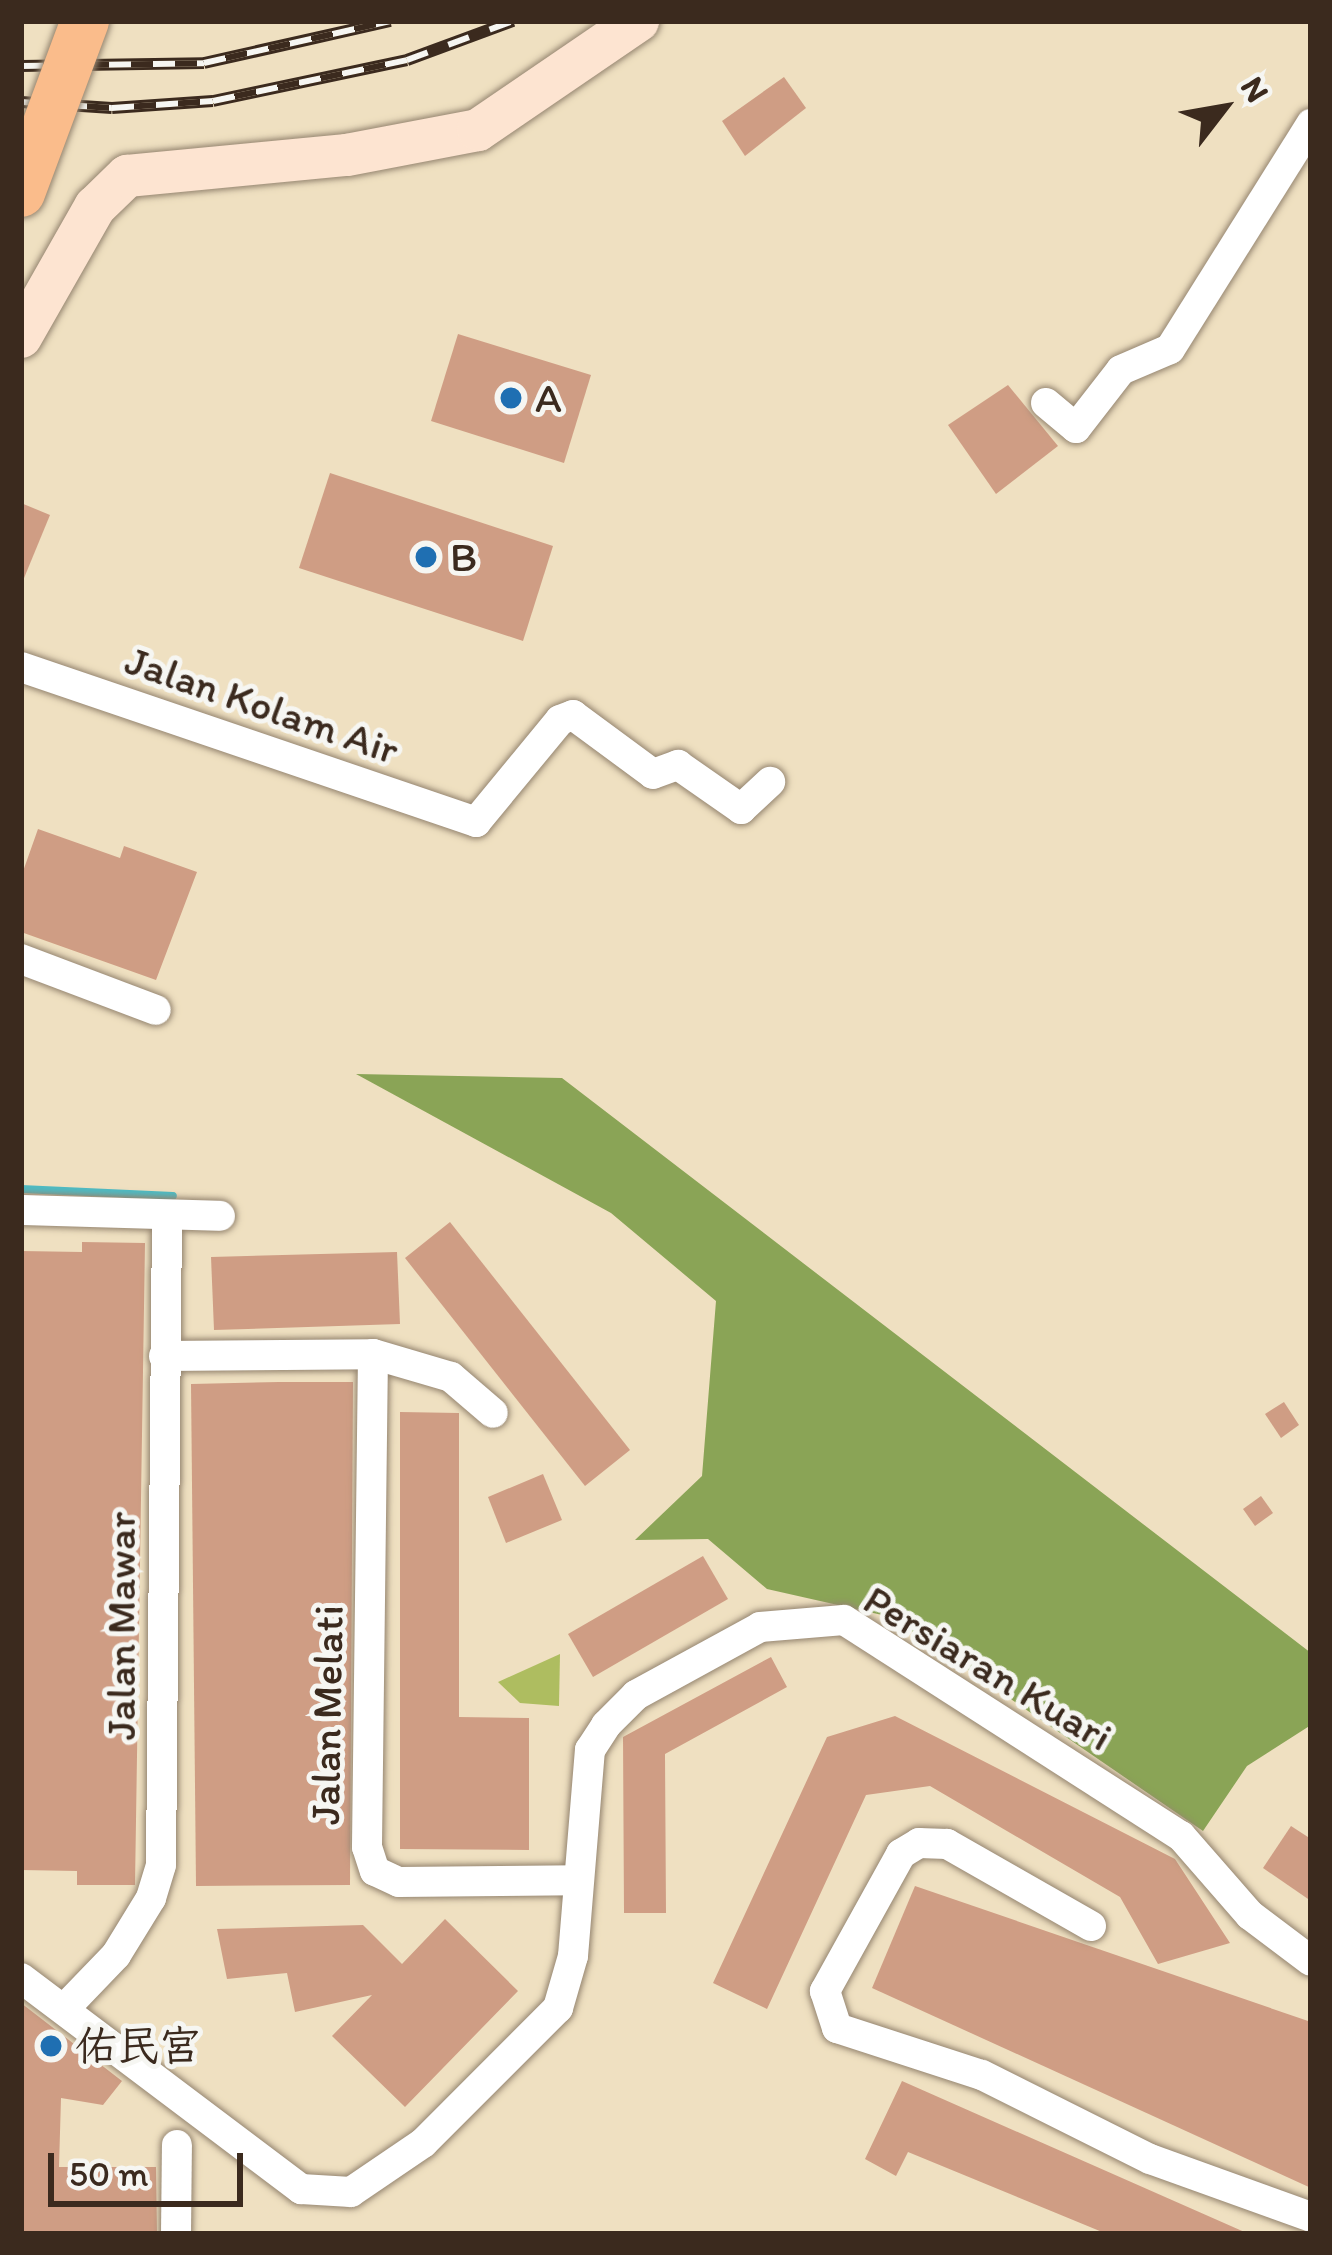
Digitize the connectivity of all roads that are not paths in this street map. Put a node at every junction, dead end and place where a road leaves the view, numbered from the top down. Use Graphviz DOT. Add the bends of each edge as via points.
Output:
graph roads {
  1 [pos="86,21"];
  2 [pos="638,21"];
  3 [pos="1311,124"];
  4 [pos="21,193"];
  5 [pos="21,338"];
  6 [pos="1046,404"];
  7 [pos="21,667"];
  8 [pos="770,782"];
  9 [pos="21,958"];
  10 [pos="156,1010"];
  11 [pos="21,1210"];
  12 [pos="166,1215"];
  13 [pos="220,1216"];
  14 [pos="373,1354"];
  15 [pos="164,1356"];
  16 [pos="493,1413"];
  17 [pos="577,1880"];
  18 [pos="1091,1926"];
  19 [pos="1311,1961"];
  20 [pos="21,1978"];
  21 [pos="66,2008"];
  22 [pos="177,2145"];
  23 [pos="1311,2217"];
  24 [pos="176,2234"];
  1 -- 4 [label="main road, bridge"];
  2 -- 5 [label="street" via="478,130 346,155 127,176 95,207"];
  3 -- 6 [label="street" via="1170,349 1121,370 1076,428"];
  7 -- 8 [label="street, Jalan Kolam Air" via="476,822 560,720 574,715 653,774 678,765 741,809"];
  9 -- 10 [label="street"];
  11 -- 12 [label="street"];
  12 -- 13 [label="street"];
  12 -- 15 [label="street, Jalan Mawar"];
  14 -- 15 [label="street"];
  14 -- 16 [label="street" via="436,1370"];
  14 -- 17 [label="street, Jalan Melati" via="367,1847 375,1871 399,1882"];
  15 -- 21 [label="street, Jalan Mawar" via="161,1865 116,1954"];
  17 -- 19 [label="street, Persiaran Kuari" via="590,1750 636,1695 760,1628 844,1620 1181,1836 1250,1915"];
  17 -- 21 [label="street, Persiaran Kuari" via="573,1956 558,2008 423,2144 351,2192 301,2189"];
  18 -- 23 [label="street" via="947,1844 919,1843 901,1854 825,1990 837,2028 982,2075 1150,2158"];
  20 -- 21 [label="street, Persiaran Kuari"];
  22 -- 24 [label="street"];
}
